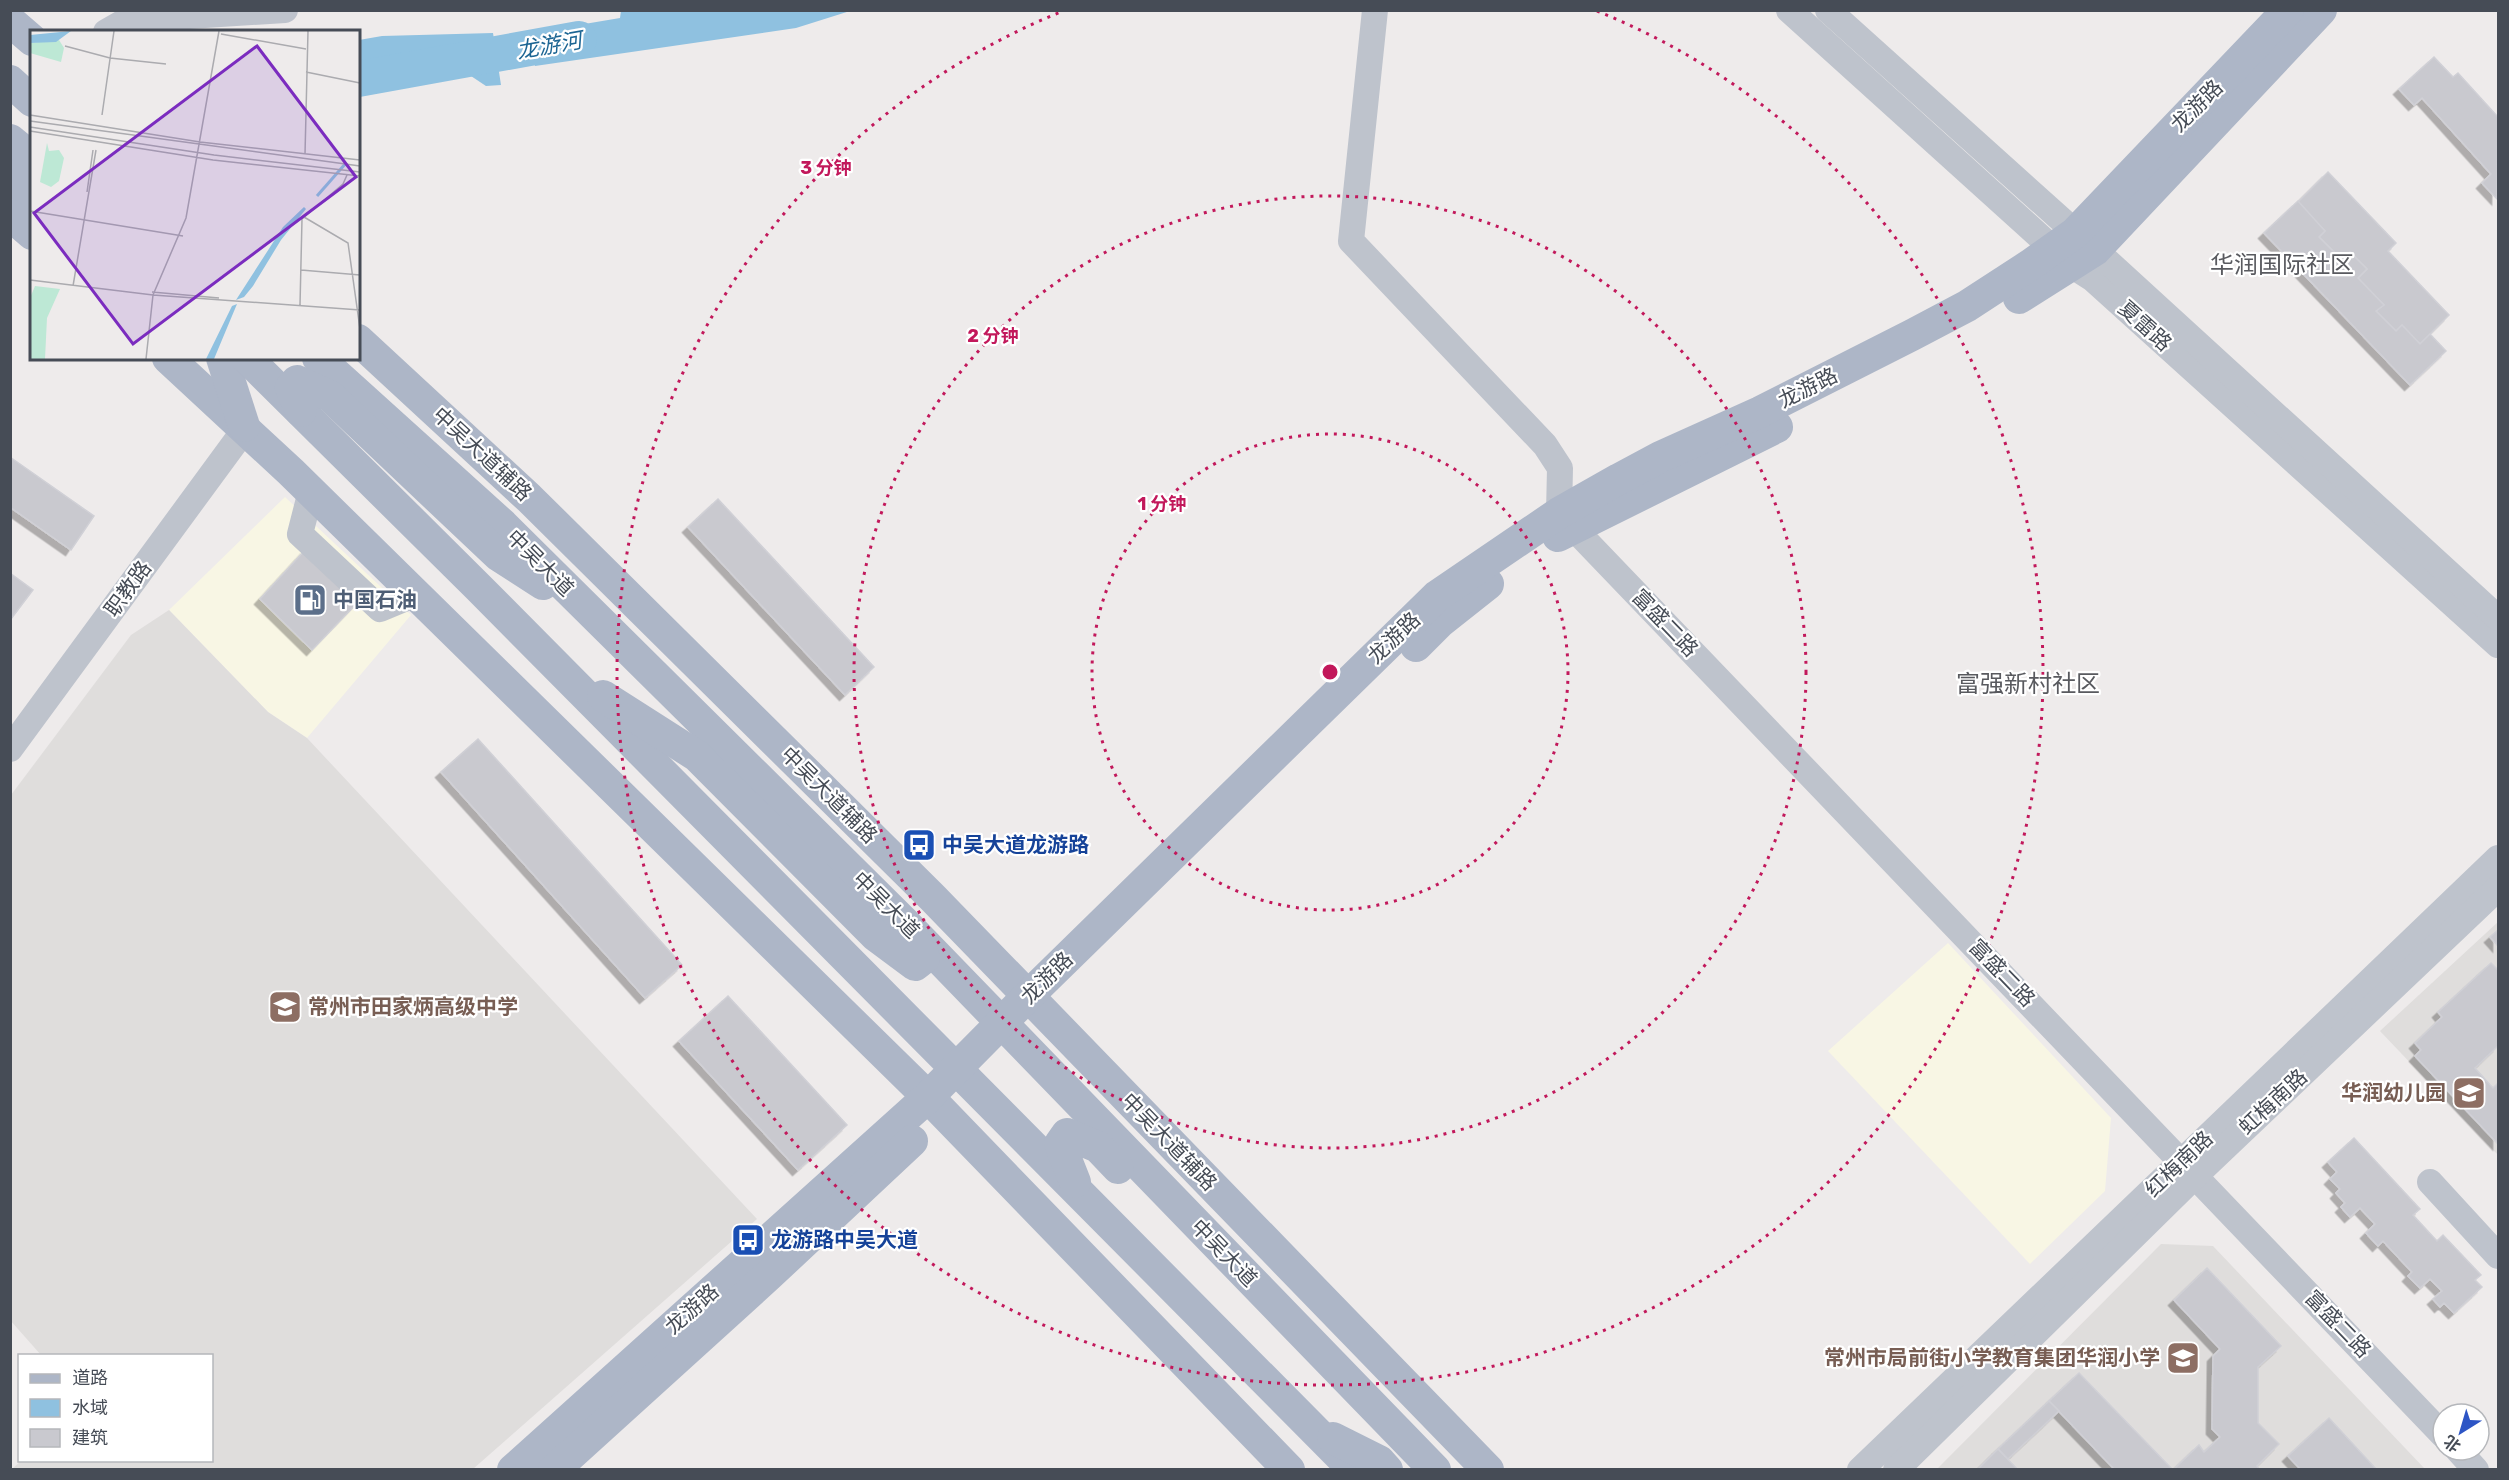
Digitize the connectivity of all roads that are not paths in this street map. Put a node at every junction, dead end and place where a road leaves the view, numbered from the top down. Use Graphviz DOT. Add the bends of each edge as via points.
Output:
graph roads {
  1 [pos="285,10"];
  2 [pos="1375,10"];
  3 [pos="1790,10"];
  4 [pos="1828,10"];
  5 [pos="2288,10"];
  6 [pos="2321,10"];
  7 [pos="10,21"];
  8 [pos="110,30"];
  9 [pos="30,38"];
  10 [pos="10,81"];
  11 [pos="30,99"];
  12 [pos="11,140"];
  13 [pos="30,156"];
  14 [pos="19,194"];
  15 [pos="30,228"];
  16 [pos="2074,249"];
  17 [pos="360,342"];
  18 [pos="170,360"];
  19 [pos="223,360"];
  20 [pos="249,360"];
  21 [pos="320,360"];
  22 [pos="301,412"];
  23 [pos="245,429"];
  24 [pos="1567,520"];
  25 [pos="2499,618"];
  26 [pos="598,619"];
  27 [pos="2499,645"];
  28 [pos="557,667"];
  29 [pos="726,693"];
  30 [pos="10,749"];
  31 [pos="651,761"];
  32 [pos="2499,858"];
  33 [pos="704,877"];
  34 [pos="2499,888"];
  35 [pos="905,923"];
  36 [pos="1035,1003"];
  37 [pos="1009,1030"];
  38 [pos="964,1076"];
  39 [pos="935,1105"];
  40 [pos="2189,1168"];
  41 [pos="2430,1182"];
  42 [pos="1079,1193"];
  43 [pos="2499,1256"];
  44 [pos="1324,1301"];
  45 [pos="1269,1385"];
  46 [pos="1360,1392"];
  47 [pos="1387,1420"];
  48 [pos="2431,1422"];
  49 [pos="1311,1426"];
  50 [pos="513,1470"];
  51 [pos="554,1470"];
  52 [pos="1289,1470"];
  53 [pos="1329,1470"];
  54 [pos="1354,1470"];
  55 [pos="1387,1470"];
  56 [pos="1435,1470"];
  57 [pos="1488,1470"];
  58 [pos="1860,1470"];
  59 [pos="1896,1470"];
  1 -- 8 [label="street" via="127,20"];
  2 -- 24 [label="street" via="1351,241 1545,445 1560,468"];
  3 -- 16 [label="street, 夏雷路"];
  4 -- 16 [label="street, 夏雷路"];
  5 -- 16 [label="main road, 龙游路"];
  6 -- 16 [label="main road, 龙游路"];
  7 -- 9 [label="main road"];
  10 -- 11 [label="main road"];
  12 -- 13 [label="main road"];
  14 -- 15 [label="main road"];
  16 -- 24 [label="main road, 龙游路" via="1760,412 1660,457"];
  16 -- 25 [label="street, 夏雷路"];
  16 -- 27 [label="street, 夏雷路" via="2093,279"];
  17 -- 29 [label="main road, 中吴大道辅路" via="529,498"];
  18 -- 23 [label="main road"];
  19 -- 23 [label="main road"];
  20 -- 22 [label="main road"];
  21 -- 26 [label="main road, 中吴大道" via="503,525"];
  22 -- 26 [label="main road" via="291,388 297,381 330,396 498,555"];
  22 -- 28 [label="main road"];
  23 -- 30 [label="street, 职教路"];
  23 -- 33 [label="main road"];
  24 -- 36 [label="main road, 龙游路" via="1440,622"];
  24 -- 40 [label="street, 富盛二路"];
  26 -- 29 [label="main road"];
  26 -- 35 [label="main road, 中吴大道"];
  28 -- 31 [label="main road"];
  28 -- 35 [label="main road" via="697,756 876,936 915,966 924,958"];
  29 -- 36 [label="main road, 中吴大道辅路"];
  31 -- 33 [label="main road"];
  31 -- 38 [label="main road"];
  32 -- 40 [label="street, 红梅南路"];
  33 -- 39 [label="main road"];
  34 -- 40 [label="street, 虹梅南路"];
  35 -- 37 [label="main road, 中吴大道"];
  36 -- 37 [label="main road, 龙游路"];
  36 -- 44 [label="main road, 中吴大道辅路"];
  37 -- 38 [label="main road, 龙游路"];
  37 -- 46 [label="main road, 中吴大道"];
  38 -- 39 [label="main road, 龙游路"];
  38 -- 42 [label="main road"];
  39 -- 50 [label="main road, 龙游路"];
  39 -- 51 [label="main road, 龙游路" via="769,1275"];
  39 -- 52 [label="main road"];
  40 -- 48 [label="street, 富盛二路"];
  40 -- 58 [label="street, 红梅南路"];
  40 -- 59 [label="street, 虹梅南路"];
  41 -- 43 [label="street"];
  42 -- 45 [label="main road"];
  42 -- 47 [label="main road" via="1060,1144 1067,1134 1098,1147 1286,1344"];
  44 -- 46 [label="main road"];
  44 -- 57 [label="main road, 中吴大道辅路"];
  45 -- 49 [label="main road"];
  45 -- 53 [label="main road"];
  46 -- 47 [label="main road, 中吴大道"];
  47 -- 56 [label="main road, 中吴大道"];
  49 -- 54 [label="main road"];
  49 -- 55 [label="main road" via="1378,1461"];
}
